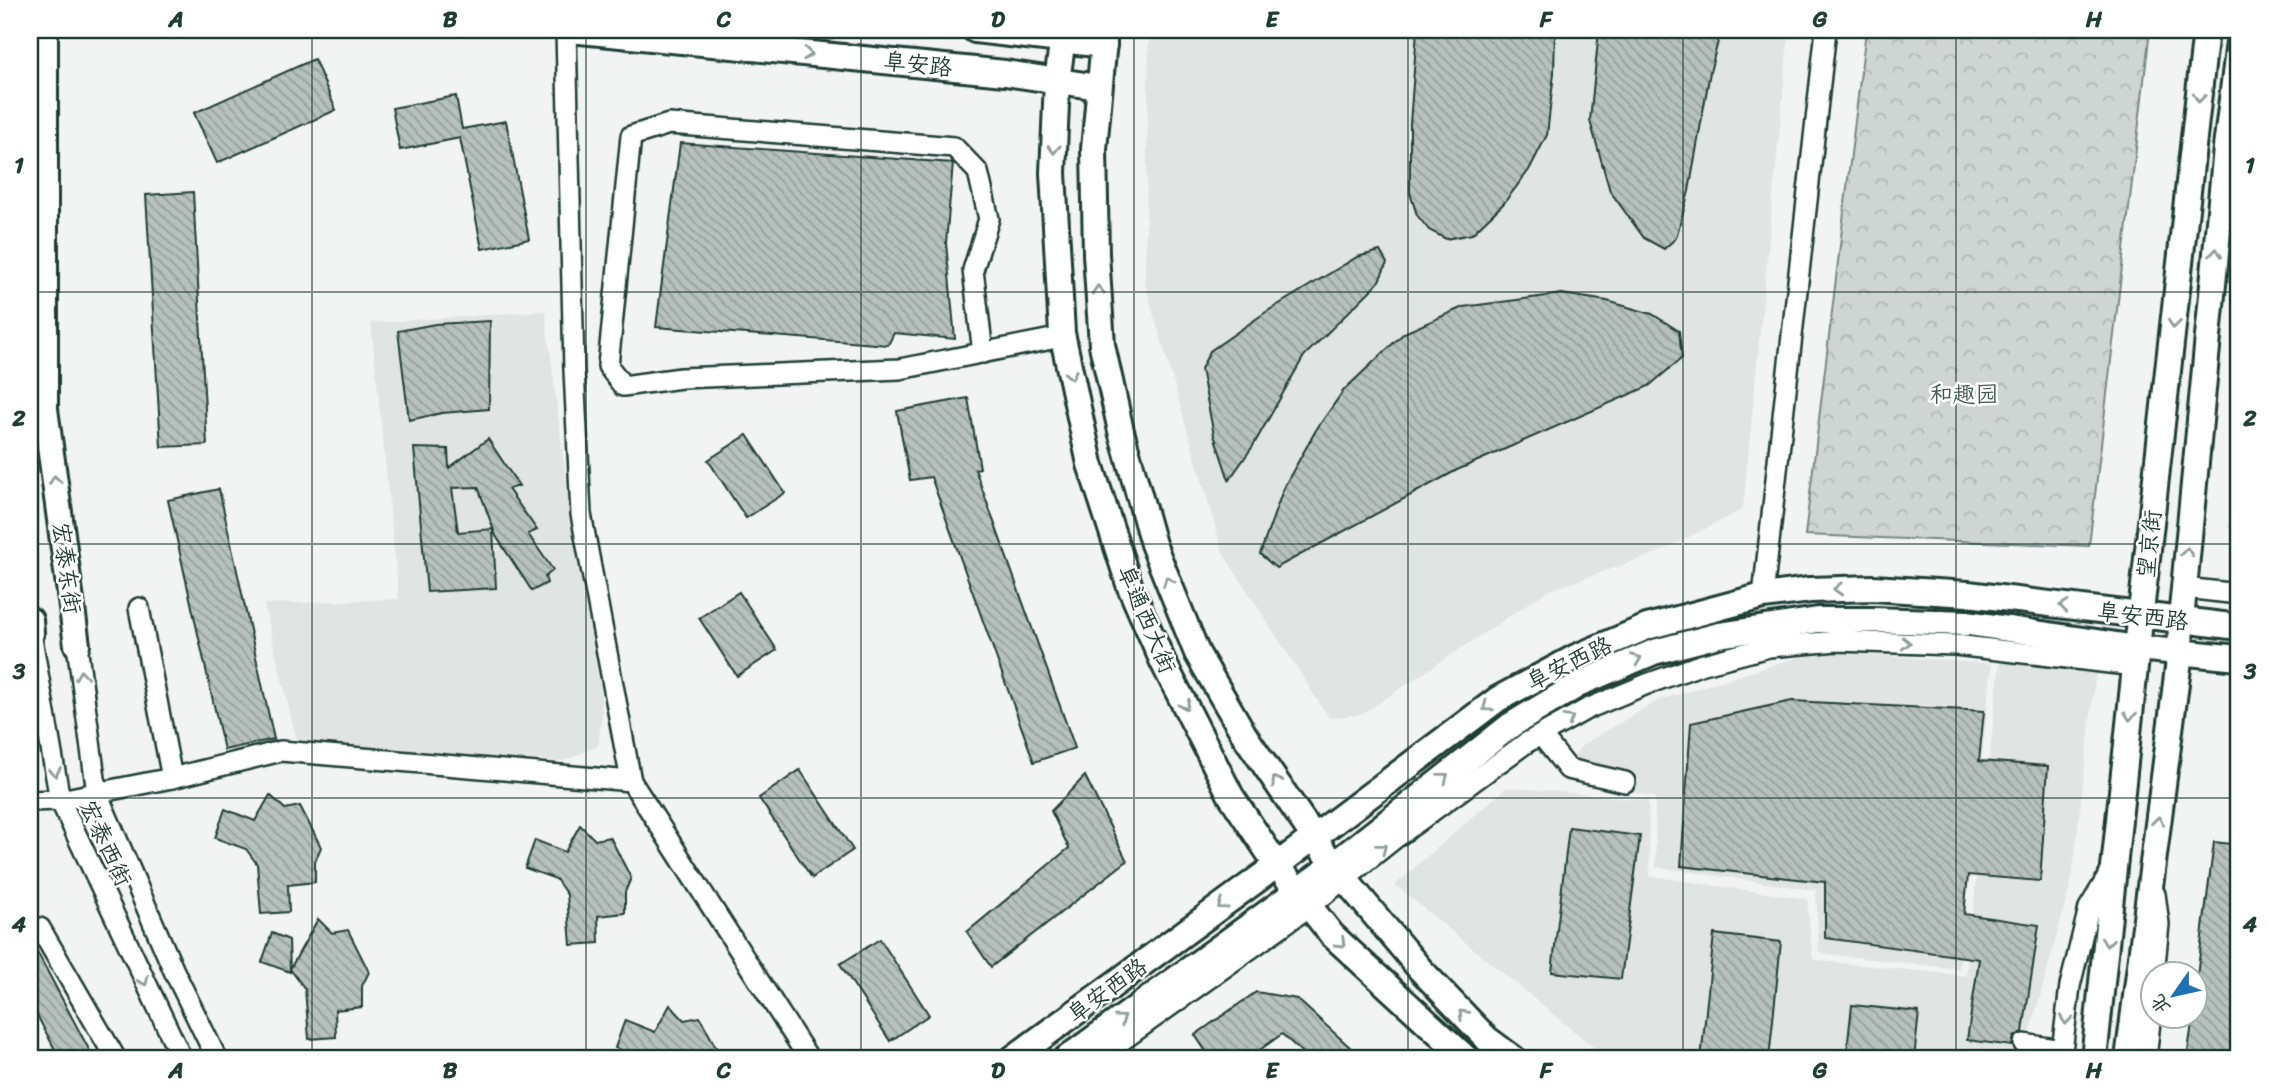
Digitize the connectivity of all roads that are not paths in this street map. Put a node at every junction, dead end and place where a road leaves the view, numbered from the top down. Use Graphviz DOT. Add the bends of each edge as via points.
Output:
graph roads {
  1 [pos="45,30"];
  2 [pos="568,30"];
  3 [pos="977,30"];
  4 [pos="1826,30"];
  5 [pos="2206,30"];
  6 [pos="1063,35"];
  7 [pos="1105,37"];
  8 [pos="2239,42"];
  9 [pos="968,69"];
  10 [pos="1057,81"];
  11 [pos="1098,87"];
  12 [pos="1062,337"];
  13 [pos="983,353"];
  14 [pos="2184,588"];
  15 [pos="2239,594"];
  16 [pos="1763,596"];
  17 [pos="139,608"];
  18 [pos="2141,616"];
  19 [pos="2181,620"];
  20 [pos="31,626"];
  21 [pos="2239,627"];
  22 [pos="77,645"];
  23 [pos="2179,652"];
  24 [pos="2136,657"];
  25 [pos="2239,658"];
  26 [pos="1541,735"];
  27 [pos="172,778"];
  28 [pos="631,781"];
  29 [pos="1625,782"];
  30 [pos="97,793"];
  31 [pos="60,800"];
  32 [pos="30,801"];
  33 [pos="1314,838"];
  34 [pos="2116,863"];
  35 [pos="1277,865"];
  36 [pos="2152,870"];
  37 [pos="1338,872"];
  38 [pos="1304,898"];
  39 [pos="30,934"];
  40 [pos="2155,960"];
  41 [pos="2149,1030"];
  42 [pos="2024,1044"];
  43 [pos="2061,1055"];
  44 [pos="116,1059"];
  45 [pos="182,1059"];
  46 [pos="217,1059"];
  47 [pos="809,1059"];
  48 [pos="1012,1059"];
  49 [pos="1066,1059"];
  50 [pos="1096,1059"];
  51 [pos="1467,1059"];
  52 [pos="1514,1059"];
  53 [pos="2094,1059"];
  54 [pos="2128,1059"];
  55 [pos="2146,1059"];
  22 -- 1 [label="main road, 宏泰东街, one-way" via="45,409"];
  2 -- 9 [label="main road, 阜安路, one-way"];
  2 -- 28 [label="street" via="581,514"];
  3 -- 6 [label="main road"];
  3 -- 9 [label="main road" via="985,54"];
  4 -- 16 [label="street"];
  5 -- 18 [label="main road, 望京街, one-way"];
  6 -- 7 [label="main road"];
  6 -- 10 [label="main road, 阜通西大街"];
  7 -- 11 [label="main road, 阜通西大街"];
  14 -- 8 [label="main road, 望京街, one-way"];
  9 -- 10 [label="main road, 阜安路"];
  10 -- 11 [label="main road, 阜安路"];
  10 -- 12 [label="main road, 阜通西大街, one-way" via="1053,173"];
  33 -- 11 [label="main road, 阜通西大街, one-way" via="1245,736 1197,653 1153,544 1102,345 1094,149"];
  12 -- 13 [label="street"];
  12 -- 35 [label="main road, 阜通西大街, one-way" via="1090,464 1130,587 1231,796"];
  13 -- 13 [label="street" via="900,369 681,378 623,386 608,366 631,136 669,124 954,147 978,172 989,219 973,270"];
  14 -- 15 [label="street"];
  14 -- 19 [label="main road, 望京街"];
  18 -- 16 [label="main road, 阜安西路, one-way" via="1968,594 1872,588"];
  16 -- 33 [label="main road, 阜安西路, one-way" via="1647,627 1576,657 1498,699"];
  17 -- 27 [label="street"];
  18 -- 19 [label="main road, 阜安西路"];
  18 -- 24 [label="main road, 望京街"];
  19 -- 21 [label="main road, 阜安西路"];
  19 -- 23 [label="main road, 望京街"];
  20 -- 31 [label="street, 宏泰西街, one-way"];
  30 -- 22 [label="street, 宏泰西街, one-way"];
  23 -- 24 [label="main road, 阜安西路"];
  23 -- 25 [label="main road, 阜安西路"];
  36 -- 23 [label="main road, 望京街, one-way"];
  26 -- 24 [label="street, one-way" via="1647,684 1769,647 1837,641"];
  24 -- 34 [label="main road, 望京街, one-way"];
  37 -- 24 [label="main road, 阜安西路, one-way" via="1511,725 1583,682 1654,652 1719,635 1818,620 1968,623"];
  26 -- 29 [label="street" via="1568,769"];
  37 -- 26 [label="street, one-way"];
  27 -- 28 [label="street" via="281,751"];
  27 -- 30 [label="street"];
  28 -- 47 [label="street"];
  30 -- 31 [label="street"];
  30 -- 46 [label="street, 宏泰西街"];
  31 -- 32 [label="street"];
  31 -- 45 [label="street, 宏泰西街, one-way"];
  33 -- 35 [label="main road, 阜安西路"];
  33 -- 37 [label="main road, 阜通西大街"];
  34 -- 43 [label="street, one-way" via="2088,908 2070,986"];
  34 -- 53 [label="main road, 望京街, one-way"];
  35 -- 38 [label="main road, 阜通西大街"];
  35 -- 48 [label="main road, 阜安西路, one-way"];
  36 -- 40 [label="street" via="2159,924"];
  36 -- 54 [label="main road, 望京街"];
  37 -- 38 [label="main road, 阜安西路"];
  52 -- 37 [label="main road, 阜通西大街, one-way" via="1487,1039 1420,969"];
  49 -- 38 [label="main road, 阜安西路, one-way"];
  38 -- 50 [label="street"];
  38 -- 51 [label="main road, 阜通西大街, one-way" via="1332,935"];
  39 -- 44 [label="street" via="40,928"];
  41 -- 55 [label="street"];
  42 -- 43 [label="street"];
}
